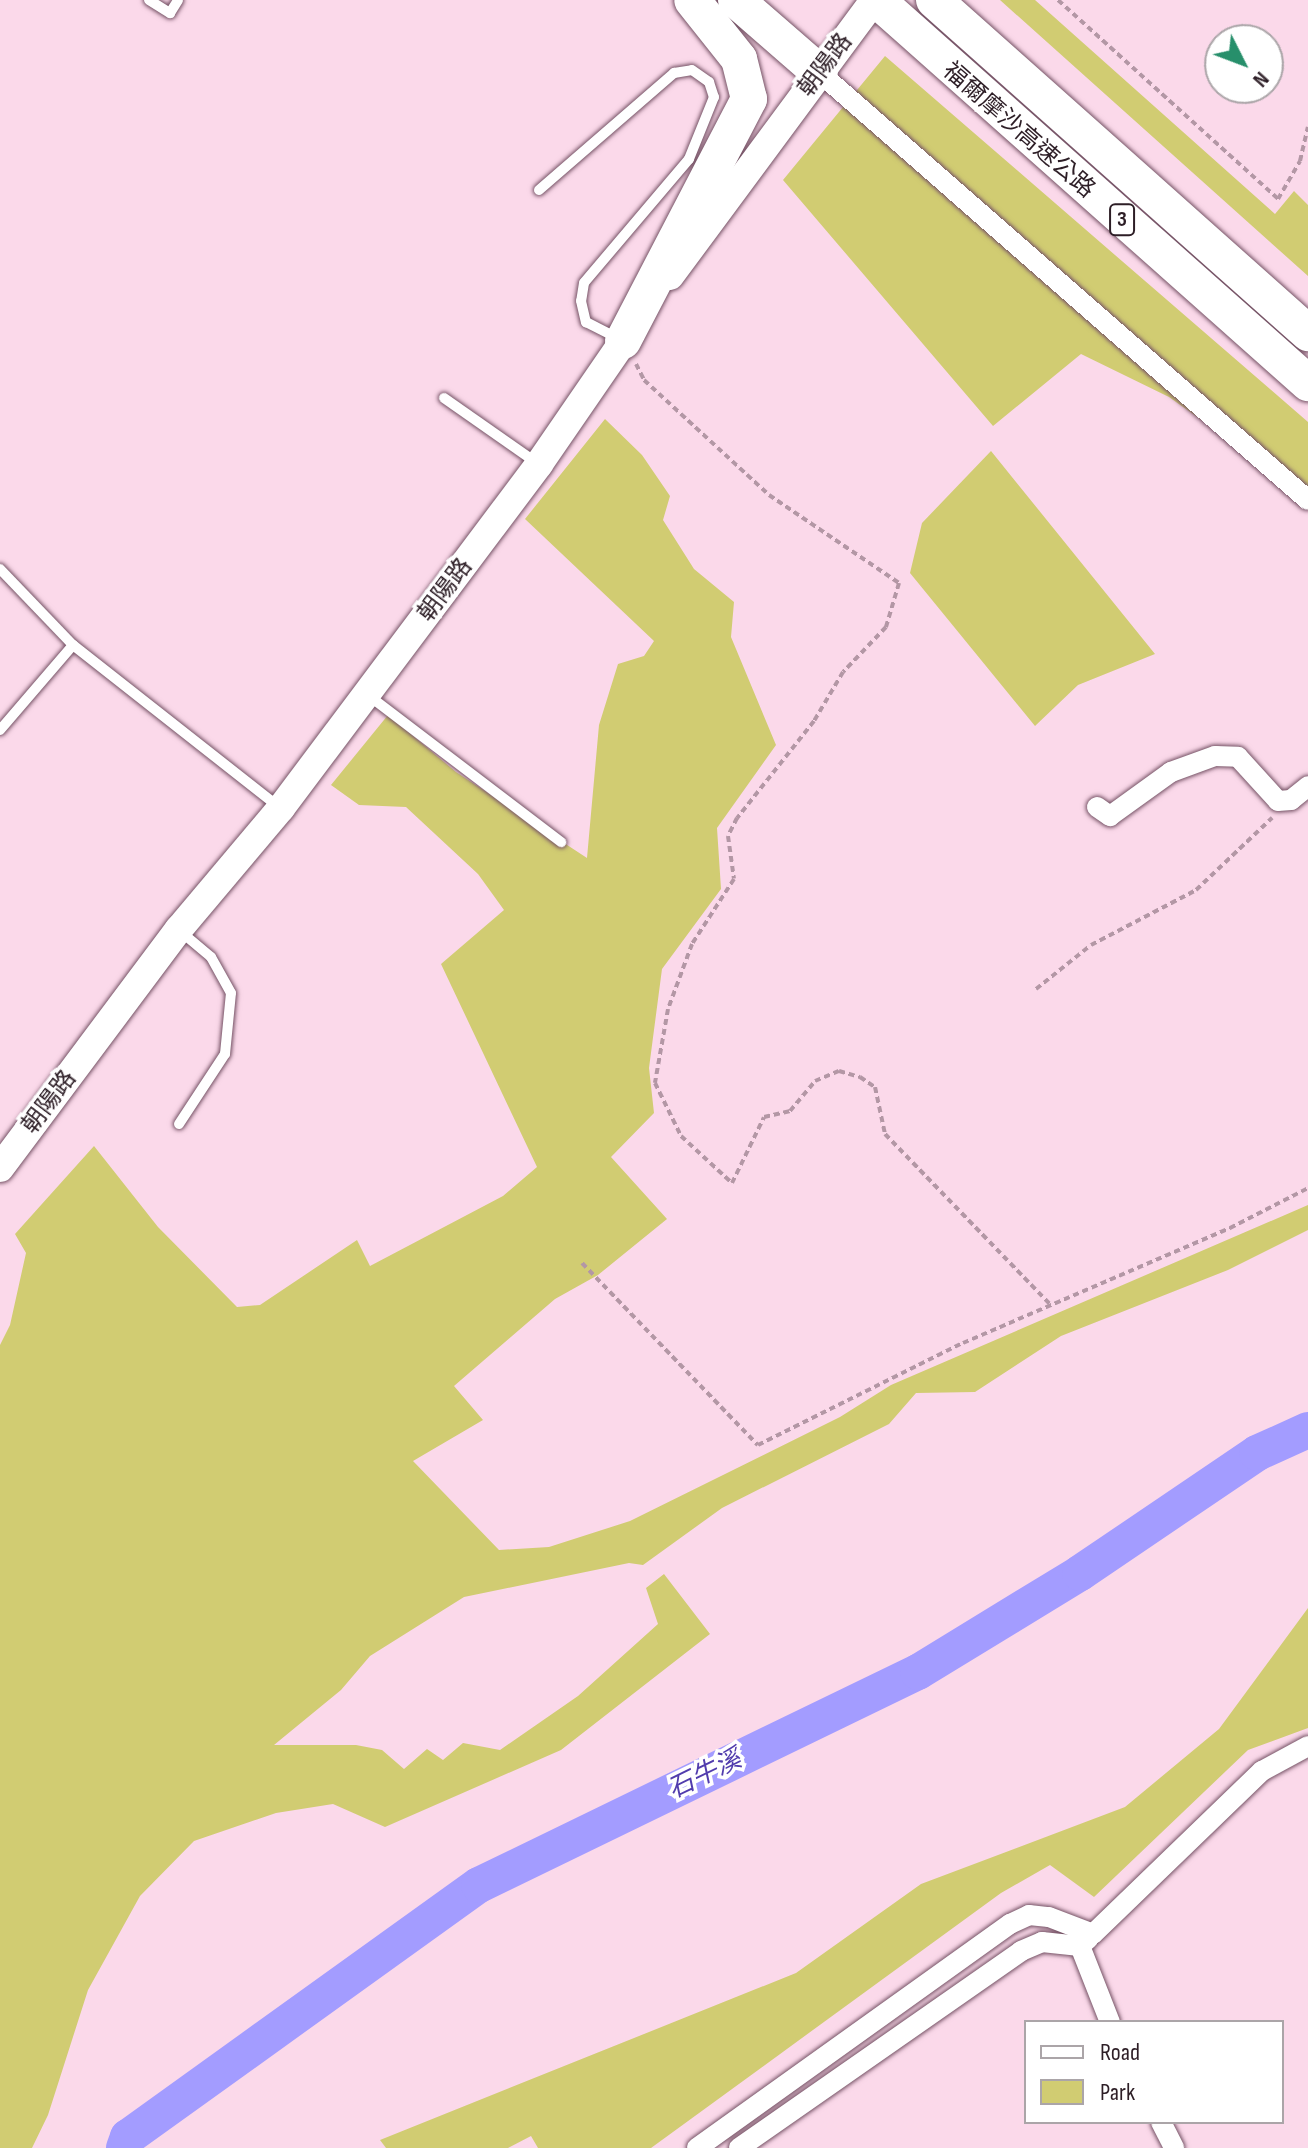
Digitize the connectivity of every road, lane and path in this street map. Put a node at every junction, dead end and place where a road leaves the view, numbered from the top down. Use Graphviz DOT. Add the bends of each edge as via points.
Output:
graph roads {
  1 [pos="149,0"];
  2 [pos="178,0"];
  3 [pos="692,0"];
  4 [pos="736,0"];
  5 [pos="876,0"];
  6 [pos="934,0"];
  7 [pos="1058,0"];
  8 [pos="820,73"];
  9 [pos="1308,127"];
  10 [pos="539,190"];
  11 [pos="1308,333"];
  12 [pos="623,341"];
  13 [pos="1308,383"];
  14 [pos="444,398"];
  15 [pos="539,464"];
  16 [pos="1308,500"];
  17 [pos="0,569"];
  18 [pos="73,645"];
  19 [pos="367,694"];
  20 [pos="0,730"];
  21 [pos="1308,786"];
  22 [pos="1291,800"];
  23 [pos="1097,807"];
  24 [pos="281,808"];
  25 [pos="561,842"];
  26 [pos="179,929"];
  27 [pos="1036,989"];
  28 [pos="179,1124"];
  29 [pos="8,1151"];
  30 [pos="1308,1188"];
  31 [pos="582,1263"];
  32 [pos="1050,1304"];
  33 [pos="1308,1746"];
  34 [pos="1086,1940"];
  35 [pos="1109,2020"];
  36 [pos="1162,2124"];
  37 [pos="697,2148"];
  38 [pos="739,2148"];
  39 [pos="1174,2148"];
  1 -- 2 [label="lane" via="170,13"];
  3 -- 12 [label="highway" via="739,59 749,99"];
  4 -- 8 [label="highway"];
  5 -- 8 [label="main road, 朝陽路"];
  5 -- 13 [label="highway, 福爾摩沙高速公路 / 3"];
  6 -- 11 [label="highway, 福爾摩沙高速公路 / 3"];
  7 -- 9 [label="path" via="1278,199 1300,161"];
  8 -- 12 [label="main road, 朝陽路"];
  8 -- 16 [label="street"];
  10 -- 12 [label="lane" via="674,73 692,70 709,82 714,97 689,159 584,283 586,322"];
  12 -- 15 [label="main road, 朝陽路"];
  12 -- 32 [label="path" via="644,380 769,495 899,583 886,627 843,672 814,721 728,836 734,879 692,944 668,1009 655,1083 681,1136 732,1183 764,1117 790,1111 815,1081 839,1071 860,1077 875,1087 885,1134"];
  14 -- 15 [label="lane"];
  15 -- 19 [label="main road, 朝陽路"];
  17 -- 18 [label="lane"];
  18 -- 20 [label="lane"];
  18 -- 24 [label="lane"];
  19 -- 24 [label="main road, 朝陽路"];
  19 -- 25 [label="lane"];
  21 -- 22 [label="street"];
  22 -- 23 [label="street" via="1278,801 1238,757 1215,756 1171,772 1110,816"];
  22 -- 27 [label="path" via="1196,890 1091,945"];
  24 -- 26 [label="main road, 朝陽路"];
  26 -- 28 [label="lane" via="211,957 231,993 225,1054"];
  26 -- 29 [label="main road, 朝陽路"];
  30 -- 32 [label="path" via="1230,1228"];
  31 -- 32 [label="path" via="758,1445"];
  33 -- 34 [label="street" via="1262,1771"];
  34 -- 35 [label="street"];
  34 -- 37 [label="street" via="1049,1917 1029,1915 1010,1924"];
  34 -- 38 [label="street" via="1042,1942 1021,1951"];
  36 -- 39 [label="street"];
}
